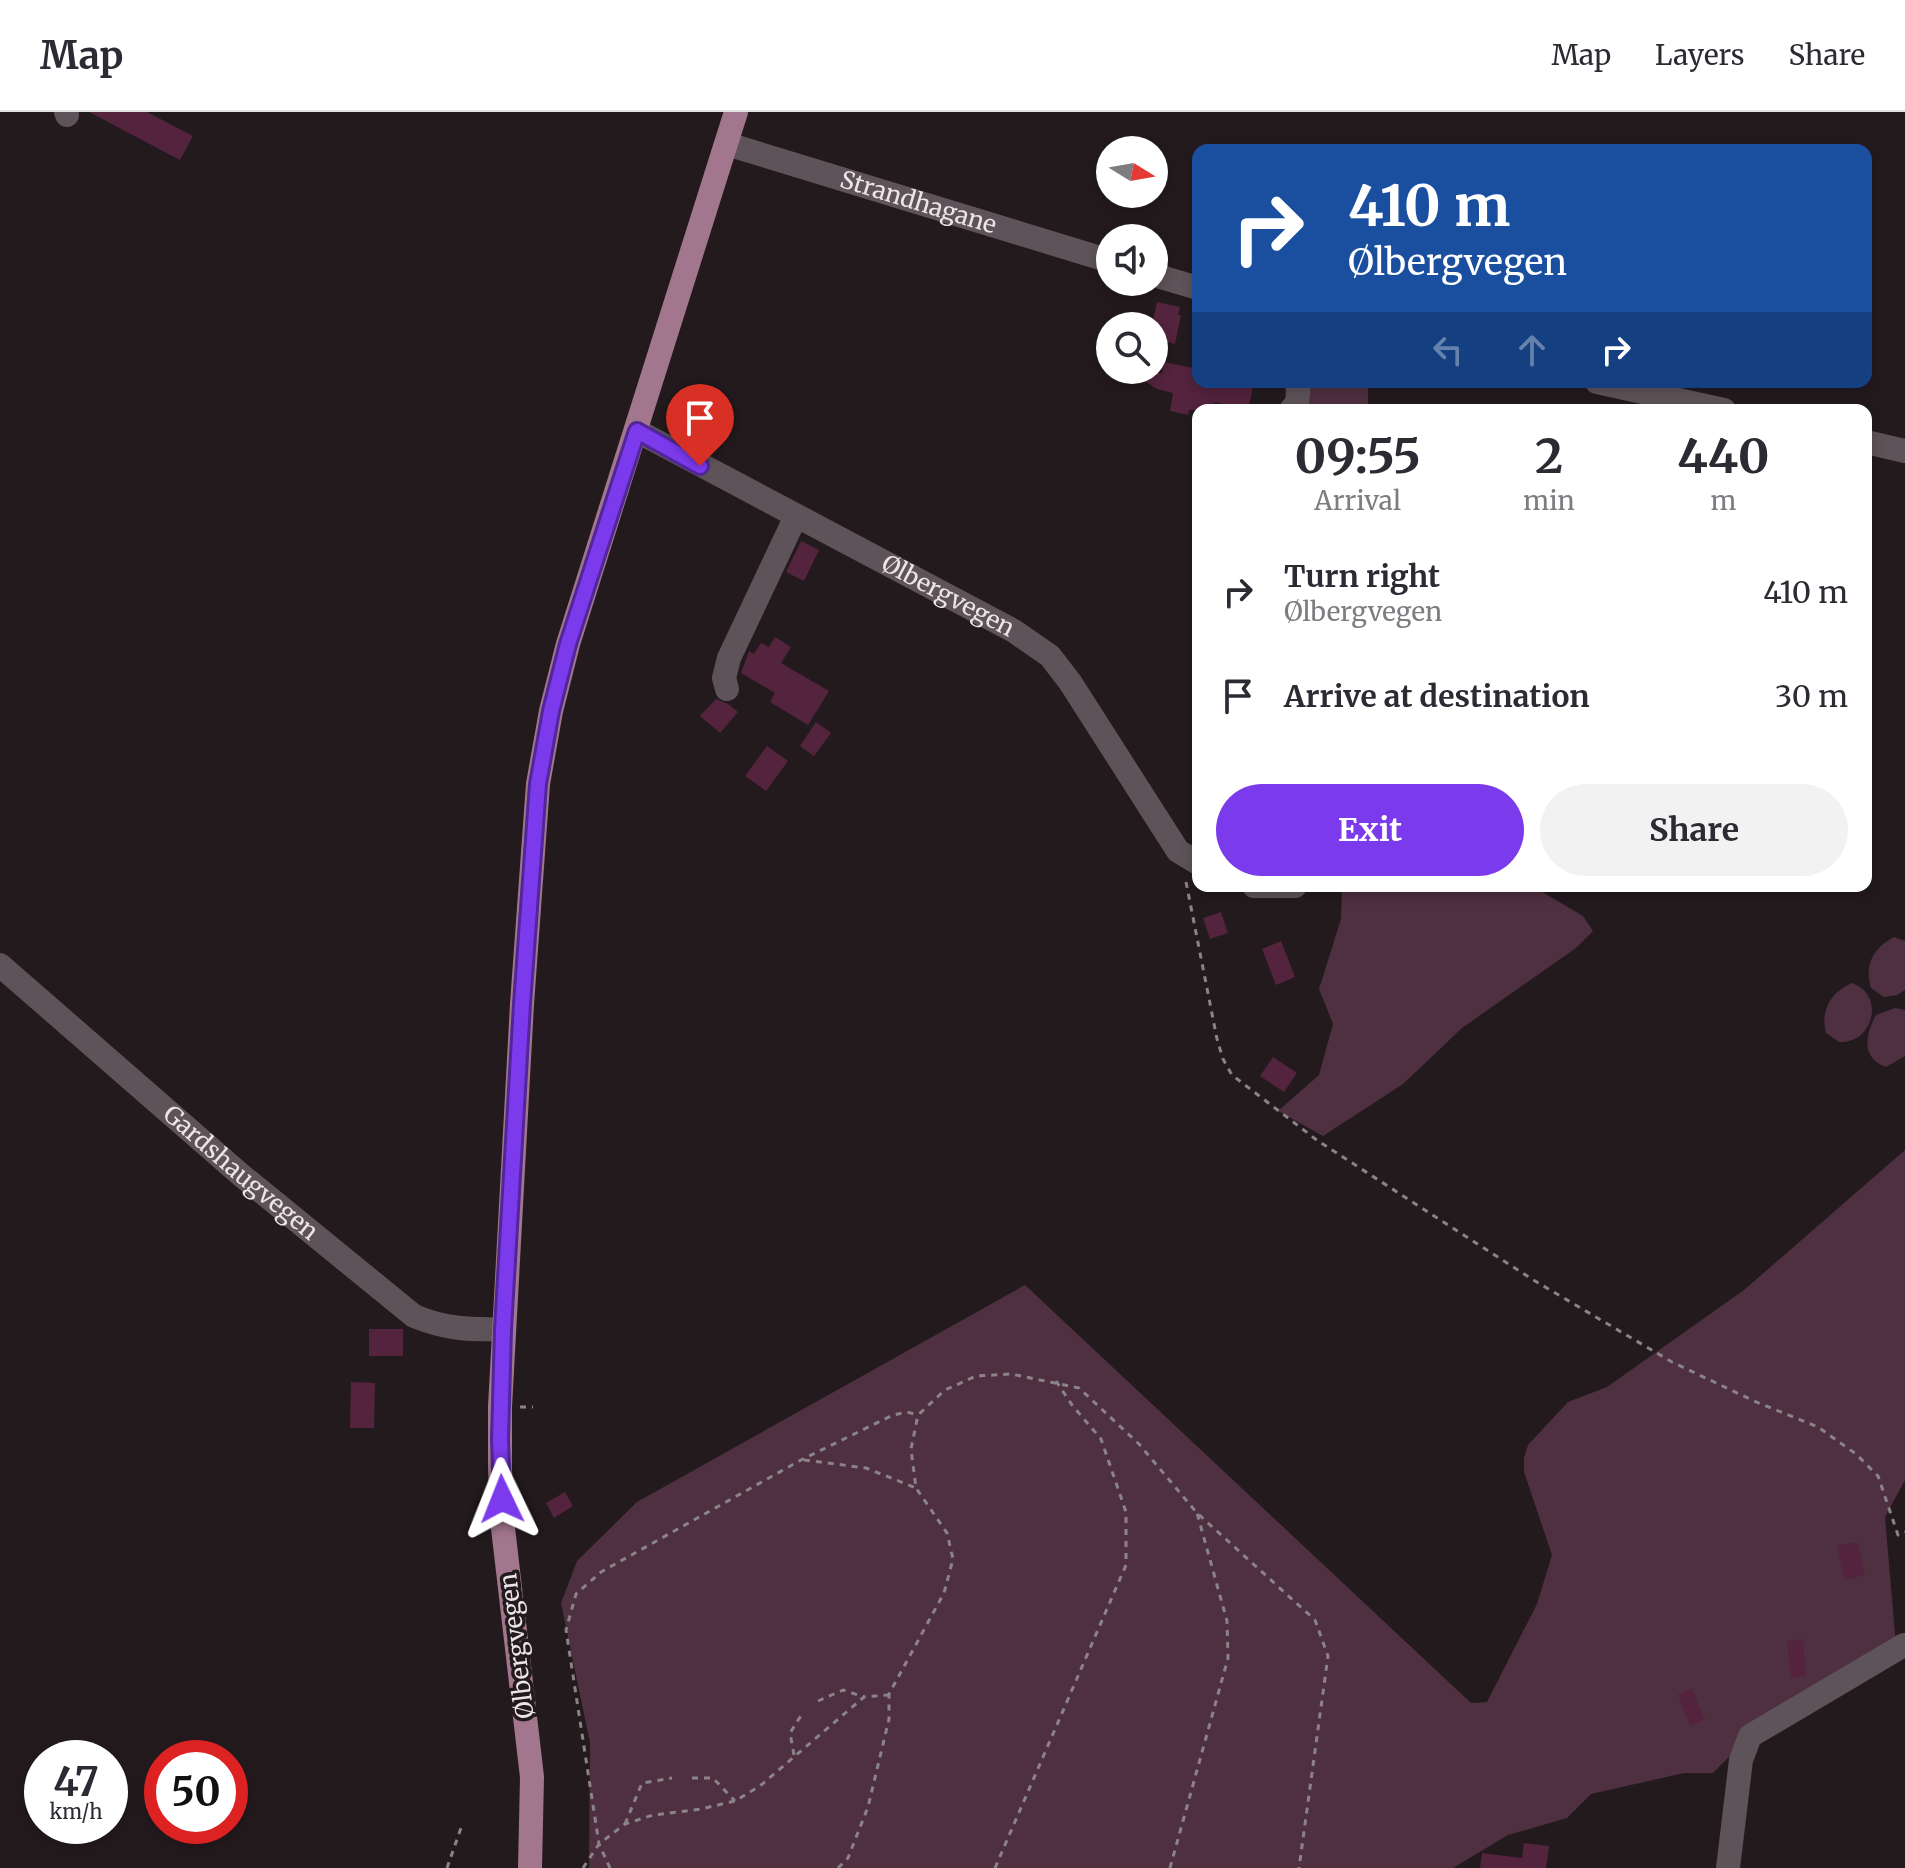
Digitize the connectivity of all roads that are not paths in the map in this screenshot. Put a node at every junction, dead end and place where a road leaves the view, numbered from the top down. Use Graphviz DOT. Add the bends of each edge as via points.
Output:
graph roads {
  1 [pos="736,112"];
  2 [pos="727,144"];
  3 [pos="1096,257"];
  4 [pos="1168,279"];
  5 [pos="1192,286"];
  6 [pos="1624,388"];
  7 [pos="1697,404"];
  8 [pos="637,431"];
  9 [pos="1872,443"];
  10 [pos="1905,451"];
  11 [pos="796,516"];
  12 [pos="727,689"];
  13 [pos="1188,857"];
  14 [pos="0,965"];
  15 [pos="503,1329"];
  16 [pos="1904,1645"];
  17 [pos="530,1868"];
  18 [pos="1728,1868"];
  1 -- 2 [label="main road, Ølbergvegen"];
  2 -- 3 [label="street, Strandhagane"];
  2 -- 8 [label="main road, Ølbergvegen"];
  4 -- 5 [label="street"];
  6 -- 7 [label="street"];
  8 -- 11 [label="street, Ølbergvegen"];
  8 -- 15 [label="main road, Ølbergvegen" via="568,644 538,784"];
  9 -- 10 [label="street"];
  11 -- 12 [label="street" via="729,658"];
  11 -- 13 [label="street, Ølbergvegen" via="1014,631 1050,656"];
  14 -- 15 [label="street, Gardshaugvegen" via="241,1175 414,1316 461,1331"];
  15 -- 17 [label="main road, Ølbergvegen" via="500,1471 532,1777"];
  16 -- 18 [label="street" via="1750,1736 1741,1760"];
}
